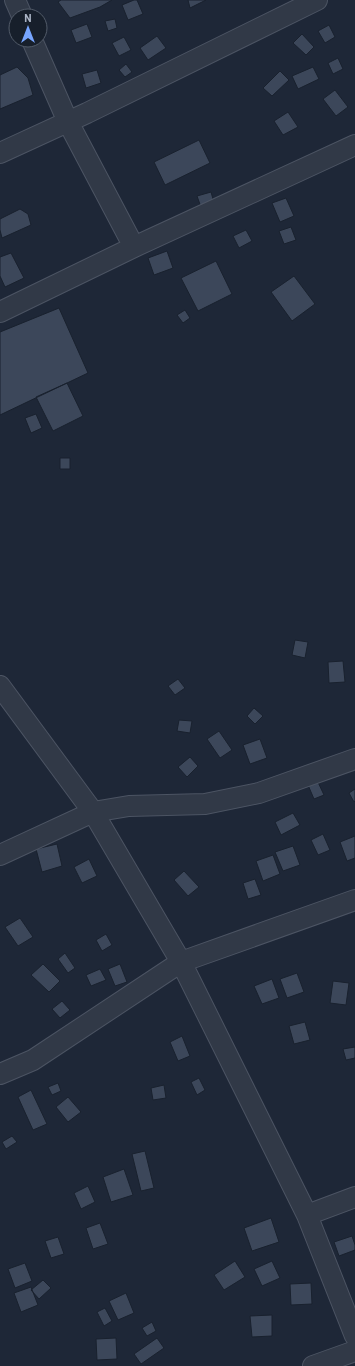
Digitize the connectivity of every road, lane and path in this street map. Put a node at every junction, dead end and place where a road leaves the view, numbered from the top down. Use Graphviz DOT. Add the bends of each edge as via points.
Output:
graph roads {
  1 [pos="317,0"];
  2 [pos="36,48"];
  3 [pos="68,122"];
  4 [pos="355,145"];
  5 [pos="0,153"];
  6 [pos="134,247"];
  7 [pos="0,312"];
  8 [pos="0,686"];
  9 [pos="355,759"];
  10 [pos="94,812"];
  11 [pos="0,855"];
  12 [pos="355,900"];
  13 [pos="181,962"];
  14 [pos="0,1074"];
  15 [pos="355,1198"];
  16 [pos="307,1214"];
  17 [pos="355,1336"];
  18 [pos="355,1352"];
  19 [pos="313,1366"];
  1 -- 3 [label="street"];
  2 -- 3 [label="street"];
  3 -- 5 [label="street"];
  3 -- 6 [label="street"];
  4 -- 6 [label="street"];
  6 -- 7 [label="street"];
  8 -- 10 [label="street"];
  9 -- 10 [label="street" via="259,793 205,804 129,806"];
  10 -- 11 [label="street"];
  10 -- 13 [label="street"];
  12 -- 13 [label="street"];
  13 -- 14 [label="street" via="32,1060"];
  13 -- 16 [label="street"];
  15 -- 16 [label="street"];
  16 -- 17 [label="street"];
  18 -- 19 [label="street"];
}
